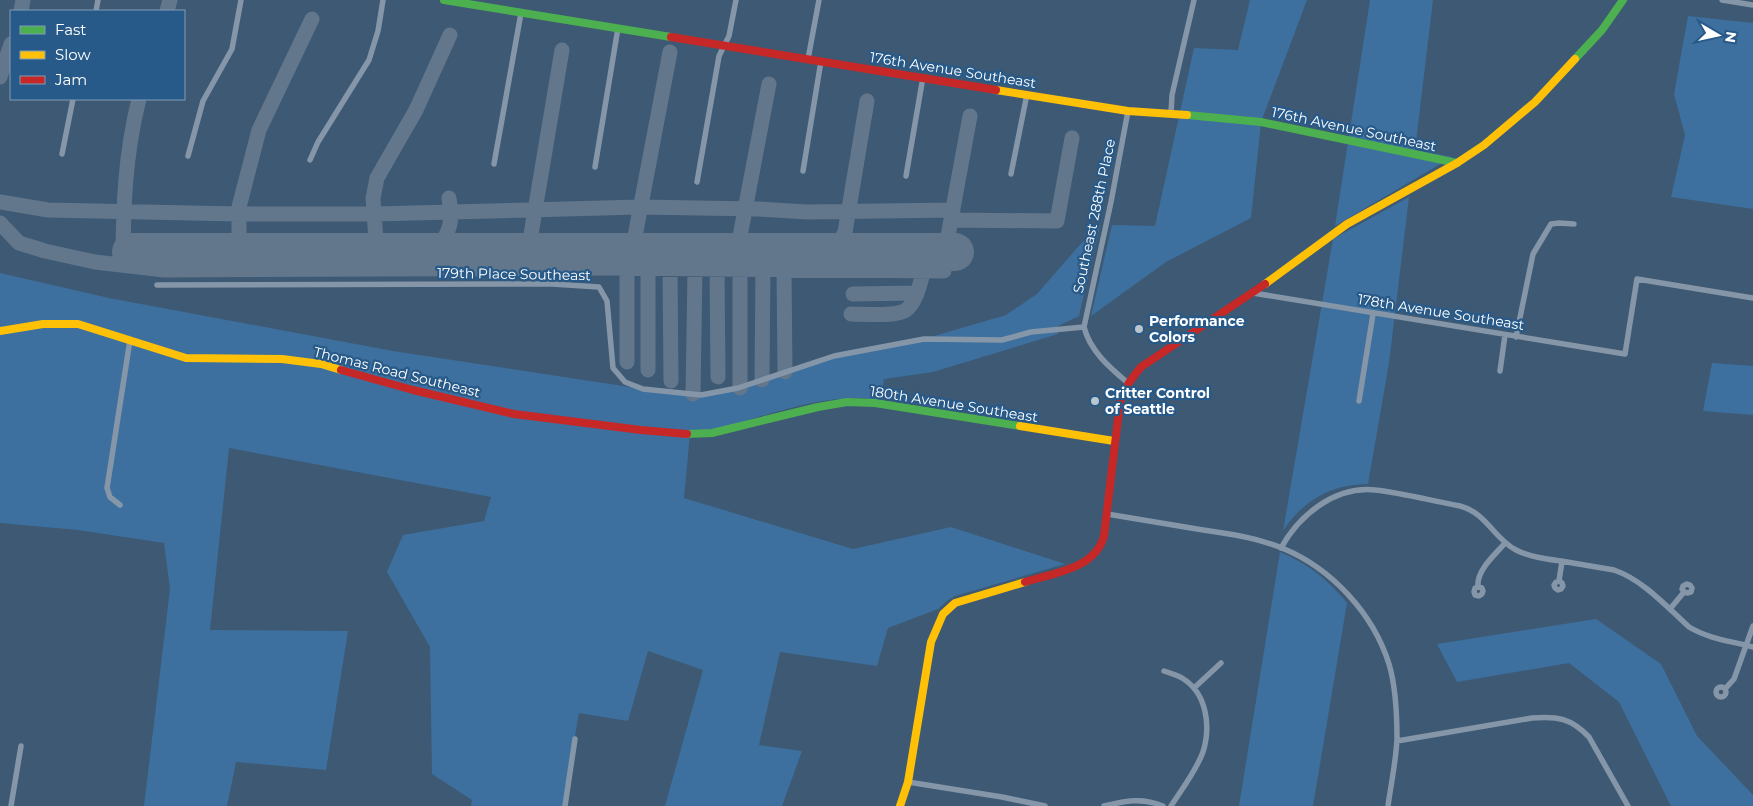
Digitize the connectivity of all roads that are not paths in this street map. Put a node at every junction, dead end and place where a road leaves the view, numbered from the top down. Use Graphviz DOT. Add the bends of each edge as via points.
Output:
graph roads {
  1 [pos="241,0"];
  2 [pos="384,0"];
  3 [pos="444,0"];
  4 [pos="736,0"];
  5 [pos="819,0"];
  6 [pos="1194,0"];
  7 [pos="1623,0"];
  8 [pos="1722,0"];
  9 [pos="1753,5"];
  10 [pos="522,12"];
  11 [pos="618,28"];
  12 [pos="724,45"];
  13 [pos="808,59"];
  14 [pos="821,61"];
  15 [pos="922,77"];
  16 [pos="1027,94"];
  17 [pos="73,100"];
  18 [pos="1128,111"];
  19 [pos="1171,113"];
  20 [pos="62,154"];
  21 [pos="188,156"];
  22 [pos="310,160"];
  23 [pos="1457,163"];
  24 [pos="494,164"];
  25 [pos="595,168"];
  26 [pos="803,171"];
  27 [pos="1011,174"];
  28 [pos="906,176"];
  29 [pos="698,182"];
  30 [pos="1574,224"];
  31 [pos="157,285"];
  32 [pos="1253,293"];
  33 [pos="1753,298"];
  34 [pos="1373,314"];
  35 [pos="1084,328"];
  36 [pos="0,331"];
  37 [pos="1506,335"];
  38 [pos="1516,336"];
  39 [pos="130,340"];
  40 [pos="1500,371"];
  41 [pos="1128,383"];
  42 [pos="1359,401"];
  43 [pos="703,434"];
  44 [pos="1114,441"];
  45 [pos="120,506"];
  46 [pos="1107,514"];
  47 [pos="1505,543"];
  48 [pos="1281,548"];
  49 [pos="1562,561"];
  50 [pos="1559,581"];
  51 [pos="1478,586"];
  52 [pos="1684,592"];
  53 [pos="1670,609"];
  54 [pos="1753,626"];
  55 [pos="1750,646"];
  56 [pos="1221,663"];
  57 [pos="1164,671"];
  58 [pos="1194,688"];
  59 [pos="1725,689"];
  60 [pos="575,739"];
  61 [pos="1397,741"];
  62 [pos="21,746"];
  63 [pos="908,782"];
  64 [pos="11,806"];
  65 [pos="565,806"];
  66 [pos="900,806"];
  67 [pos="1045,806"];
  68 [pos="1104,806"];
  69 [pos="1163,806"];
  70 [pos="1171,806"];
  71 [pos="1388,806"];
  72 [pos="1628,806"];
  1 -- 21 [label="street" via="232,49 203,101"];
  2 -- 22 [label="street" via="369,60"];
  3 -- 10 [label="street, 176th Avenue Southeast"];
  4 -- 12 [label="street" via="729,36"];
  5 -- 13 [label="street"];
  6 -- 19 [label="street" via="1172,95"];
  7 -- 23 [label="street" via="1602,30 1535,102"];
  8 -- 9 [label="street"];
  10 -- 11 [label="street, 176th Avenue Southeast"];
  10 -- 24 [label="street"];
  11 -- 12 [label="street, 176th Avenue Southeast"];
  11 -- 25 [label="street"];
  12 -- 13 [label="street, 176th Avenue Southeast"];
  12 -- 29 [label="street"];
  13 -- 14 [label="street, 176th Avenue Southeast"];
  14 -- 15 [label="street, 176th Avenue Southeast"];
  14 -- 26 [label="street"];
  15 -- 16 [label="street, 176th Avenue Southeast"];
  15 -- 28 [label="street"];
  16 -- 18 [label="street, 176th Avenue Southeast"];
  16 -- 27 [label="street"];
  17 -- 20 [label="street"];
  18 -- 19 [label="street, 176th Avenue Southeast"];
  18 -- 35 [label="street, Southeast 288th Place"];
  19 -- 23 [label="street, 176th Avenue Southeast" via="1261,122"];
  23 -- 32 [label="street" via="1347,224"];
  30 -- 38 [label="street" via="1551,224 1533,254"];
  31 -- 35 [label="street, 179th Place Southeast" via="552,284 599,287 607,301 613,368 625,382 643,390 701,395 738,388 834,356 924,339 1002,340 1031,332"];
  32 -- 34 [label="street, 178th Avenue Southeast"];
  32 -- 41 [label="street" via="1141,367"];
  33 -- 38 [label="street, 178th Avenue Southeast" via="1637,279 1626,354"];
  34 -- 37 [label="street, 178th Avenue Southeast"];
  34 -- 42 [label="street"];
  35 -- 41 [label="street" via="1089,342 1111,369"];
  36 -- 39 [label="street, Thomas Road Southeast" via="43,324 78,324"];
  37 -- 38 [label="street, 178th Avenue Southeast"];
  37 -- 40 [label="street"];
  39 -- 43 [label="street, Thomas Road Southeast" via="186,358 282,359 320,364 514,414 641,430"];
  39 -- 45 [label="street" via="107,488 110,497"];
  41 -- 44 [label="street" via="1120,402"];
  43 -- 44 [label="street, 180th Avenue Southeast" via="818,407 875,402"];
  44 -- 46 [label="street"];
  46 -- 48 [label="street" via="1234,534"];
  46 -- 63 [label="street" via="1102,545 1089,560 955,603 943,614 932,642"];
  47 -- 48 [label="street" via="1469,508 1375,490 1351,492 1322,504 1303,517"];
  47 -- 49 [label="street" via="1523,553"];
  47 -- 51 [label="street" via="1481,573"];
  48 -- 61 [label="street" via="1314,565 1342,588 1369,622 1389,664 1394,686"];
  49 -- 50 [label="street"];
  49 -- 53 [label="street" via="1623,573"];
  52 -- 53 [label="street"];
  53 -- 55 [label="street" via="1697,631 1712,638"];
  54 -- 55 [label="street"];
  55 -- 59 [label="street" via="1734,679"];
  56 -- 58 [label="street"];
  57 -- 58 [label="street" via="1180,677"];
  58 -- 70 [label="street" via="1204,706 1205,742 1202,754"];
  60 -- 65 [label="street"];
  61 -- 71 [label="street"];
  61 -- 72 [label="street" via="1546,717 1568,720 1582,730 1597,749"];
  62 -- 64 [label="street"];
  63 -- 66 [label="street"];
  63 -- 67 [label="street"];
  68 -- 69 [label="street" via="1133,800"];
}
